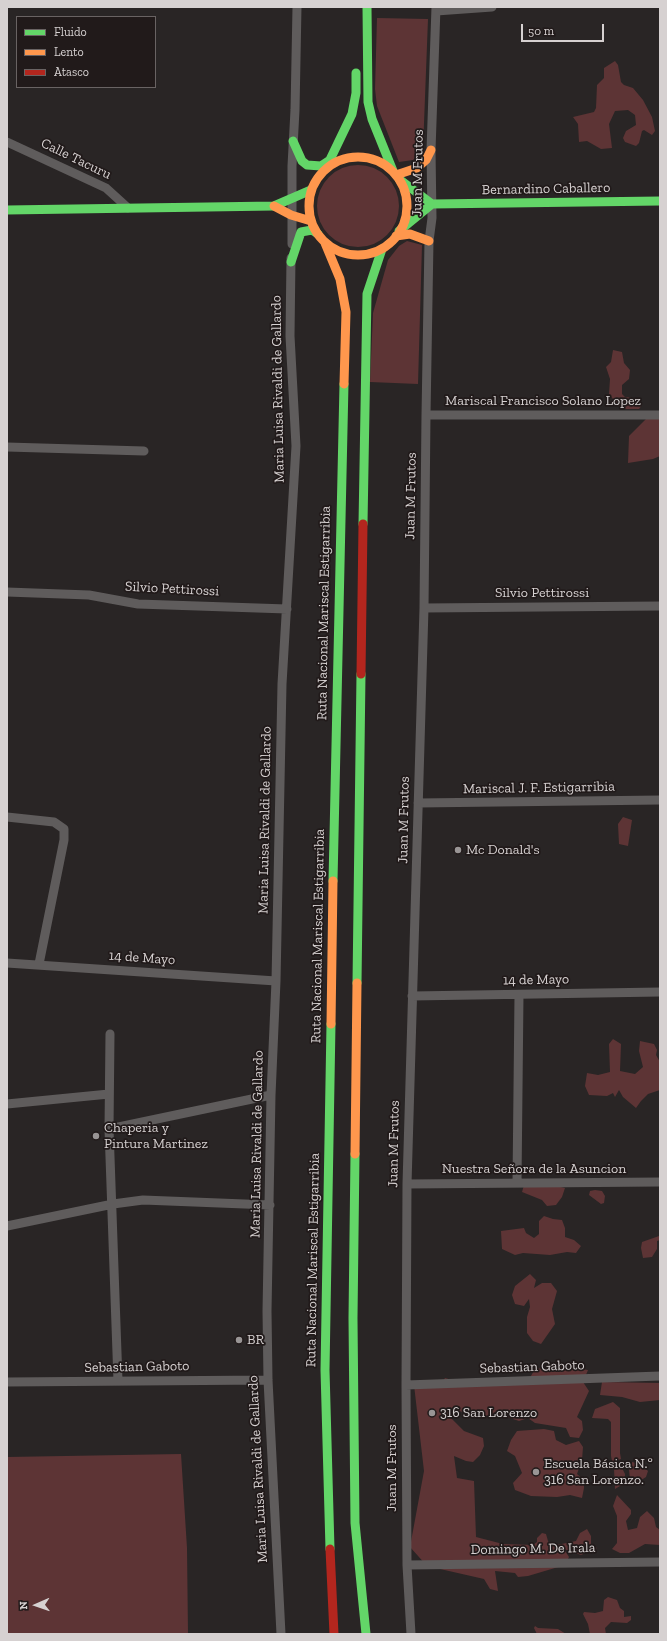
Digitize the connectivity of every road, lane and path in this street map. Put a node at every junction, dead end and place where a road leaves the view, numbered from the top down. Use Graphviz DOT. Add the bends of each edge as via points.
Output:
graph roads {
  1 [pos="297,7"];
  2 [pos="367,7"];
  3 [pos="492,7"];
  4 [pos="436,9"];
  5 [pos="356,62"];
  6 [pos="292,141"];
  7 [pos="7,142"];
  8 [pos="432,150"];
  9 [pos="328,164"];
  10 [pos="396,175"];
  11 [pos="311,190"];
  12 [pos="291,199"];
  13 [pos="660,201"];
  14 [pos="432,204"];
  15 [pos="274,206"];
  16 [pos="128,208"];
  17 [pos="7,210"];
  18 [pos="291,215"];
  19 [pos="311,221"];
  20 [pos="318,234"];
  21 [pos="398,234"];
  22 [pos="429,241"];
  23 [pos="325,243"];
  24 [pos="382,248"];
  25 [pos="291,262"];
  26 [pos="426,415"];
  27 [pos="660,415"];
  28 [pos="7,447"];
  29 [pos="144,451"];
  30 [pos="7,592"];
  31 [pos="660,606"];
  32 [pos="424,608"];
  33 [pos="287,609"];
  34 [pos="660,800"];
  35 [pos="418,803"];
  36 [pos="7,817"];
  37 [pos="7,963"];
  38 [pos="39,964"];
  39 [pos="276,981"];
  40 [pos="660,992"];
  41 [pos="519,995"];
  42 [pos="412,996"];
  43 [pos="110,1034"];
  44 [pos="109,1094"];
  45 [pos="271,1095"];
  46 [pos="7,1104"];
  47 [pos="109,1129"];
  48 [pos="660,1182"];
  49 [pos="517,1183"];
  50 [pos="407,1184"];
  51 [pos="113,1204"];
  52 [pos="270,1205"];
  53 [pos="7,1226"];
  54 [pos="660,1376"];
  55 [pos="268,1380"];
  56 [pos="118,1381"];
  57 [pos="7,1382"];
  58 [pos="406,1385"];
  59 [pos="660,1562"];
  60 [pos="407,1565"];
  61 [pos="281,1634"];
  62 [pos="334,1634"];
  63 [pos="366,1634"];
  64 [pos="411,1634"];
  1 -- 6 [label="street, Maria Luisa Rivaldi de Gallardo"];
  2 -- 10 [label="main road" via="368,102 372,120"];
  3 -- 4 [label="street"];
  4 -- 8 [label="street, Juan M Frutos"];
  5 -- 9 [label="main road" via="356,93 352,114"];
  6 -- 9 [label="main road" via="302,161 307,165 315,167"];
  6 -- 12 [label="street, Maria Luisa Rivaldi de Gallardo"];
  7 -- 16 [label="street, Calle Tacuru" via="106,188"];
  8 -- 10 [label="main road" via="417,168"];
  8 -- 14 [label="street, Juan M Frutos"];
  9 -- 10 [label="main road" via="360,156 378,161"];
  9 -- 11 [label="main road"];
  10 -- 14 [label="main road"];
  10 -- 21 [label="main road" via="404,189 406,210"];
  11 -- 12 [label="main road"];
  11 -- 19 [label="main road"];
  12 -- 15 [label="main road"];
  12 -- 18 [label="street, Maria Luisa Rivaldi de Gallardo"];
  13 -- 14 [label="main road, Bernardino Caballero"];
  14 -- 21 [label="main road"];
  14 -- 22 [label="street, Juan M Frutos"];
  15 -- 16 [label="main road"];
  15 -- 18 [label="main road"];
  16 -- 17 [label="main road"];
  18 -- 19 [label="main road"];
  18 -- 25 [label="street, Maria Luisa Rivaldi de Gallardo"];
  19 -- 20 [label="main road"];
  20 -- 23 [label="main road"];
  20 -- 25 [label="main road" via="312,230 301,232"];
  21 -- 22 [label="main road" via="410,234"];
  21 -- 24 [label="main road"];
  22 -- 26 [label="street, Juan M Frutos"];
  23 -- 24 [label="main road" via="338,251 353,255 363,255"];
  23 -- 62 [label="main road, Ruta Nacional Mariscal Estigarribia" via="340,279 346,312 340,492 325,1370"];
  24 -- 63 [label="main road" via="367,294 366,328 353,1318 355,1523"];
  25 -- 33 [label="street, Maria Luisa Rivaldi de Gallardo" via="290,336 296,446"];
  26 -- 27 [label="street, Mariscal Francisco Solano Lopez"];
  26 -- 32 [label="street, Juan M Frutos"];
  28 -- 29 [label="street"];
  30 -- 33 [label="street, Silvio Pettirossi" via="89,594 138,604"];
  31 -- 32 [label="street, Silvio Pettirossi"];
  32 -- 35 [label="street, Juan M Frutos"];
  33 -- 39 [label="street, Maria Luisa Rivaldi de Gallardo" via="282,684"];
  34 -- 35 [label="street, Mariscal J. F. Estigarribia"];
  35 -- 42 [label="street, Juan M Frutos"];
  36 -- 38 [label="street" via="54,822 64,829 64,840"];
  37 -- 38 [label="street, 14 de Mayo"];
  38 -- 39 [label="street, 14 de Mayo"];
  39 -- 45 [label="street, Maria Luisa Rivaldi de Gallardo"];
  40 -- 41 [label="street, 14 de Mayo"];
  41 -- 42 [label="street, 14 de Mayo"];
  41 -- 49 [label="street"];
  42 -- 50 [label="street, Juan M Frutos"];
  43 -- 44 [label="street"];
  44 -- 46 [label="street"];
  44 -- 47 [label="street"];
  45 -- 47 [label="street"];
  45 -- 52 [label="street, Maria Luisa Rivaldi de Gallardo"];
  47 -- 51 [label="street"];
  48 -- 49 [label="street, Nuestra Señora de la Asuncion"];
  49 -- 50 [label="street, Nuestra Señora de la Asuncion"];
  50 -- 58 [label="street, Juan M Frutos"];
  51 -- 52 [label="street" via="144,1200"];
  51 -- 53 [label="street"];
  51 -- 56 [label="street"];
  52 -- 55 [label="street, Maria Luisa Rivaldi de Gallardo"];
  54 -- 58 [label="street, Sebastian Gaboto"];
  55 -- 56 [label="street, Sebastian Gaboto"];
  55 -- 61 [label="street, Maria Luisa Rivaldi de Gallardo"];
  56 -- 57 [label="street, Sebastian Gaboto"];
  58 -- 60 [label="street, Juan M Frutos"];
  59 -- 60 [label="street, Domingo M. De Irala"];
  60 -- 64 [label="street, Juan M Frutos"];
}
